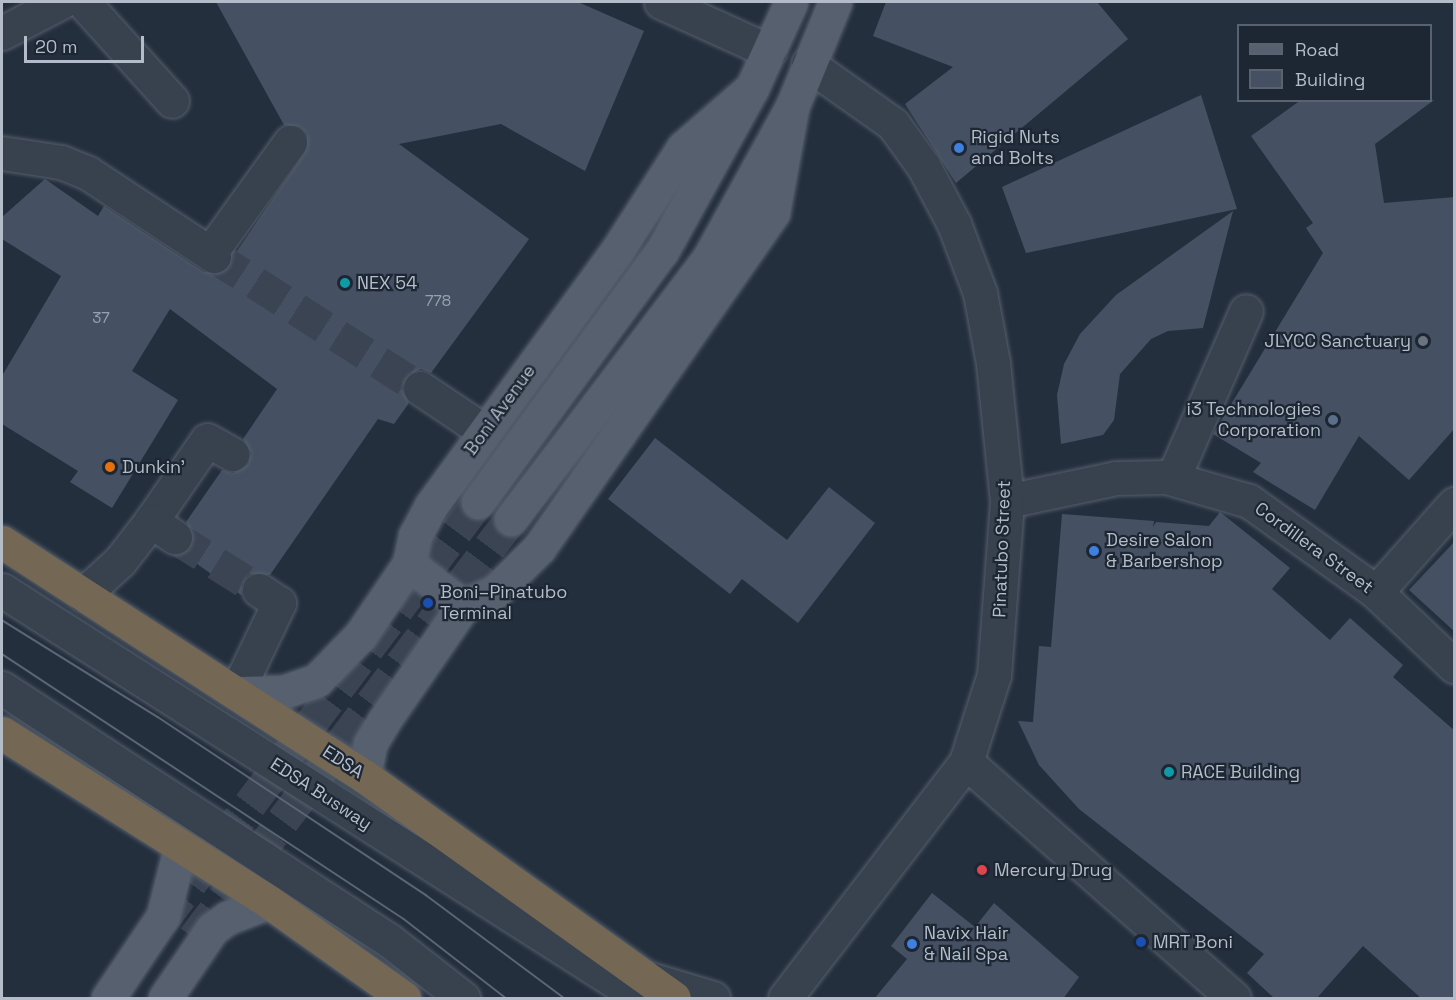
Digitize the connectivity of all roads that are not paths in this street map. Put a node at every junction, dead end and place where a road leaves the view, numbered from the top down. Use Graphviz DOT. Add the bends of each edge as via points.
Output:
graph roads {
  1 [pos="61,2"];
  2 [pos="83,2"];
  3 [pos="661,2"];
  4 [pos="791,2"];
  5 [pos="835,2"];
  6 [pos="2,33"];
  7 [pos="769,51"];
  8 [pos="808,64"];
  9 [pos="752,88"];
  10 [pos="172,101"];
  11 [pos="792,107"];
  12 [pos="290,142"];
  13 [pos="2,153"];
  14 [pos="1246,311"];
  15 [pos="420,388"];
  16 [pos="484,431"];
  17 [pos="232,454"];
  18 [pos="1173,478"];
  19 [pos="1007,501"];
  20 [pos="478,502"];
  21 [pos="1455,504"];
  22 [pos="511,519"];
  23 [pos="2,542"];
  24 [pos="408,564"];
  25 [pos="2,590"];
  26 [pos="260,590"];
  27 [pos="1376,592"];
  28 [pos="83,595"];
  29 [pos="463,606"];
  30 [pos="1455,666"];
  31 [pos="2,688"];
  32 [pos="236,693"];
  33 [pos="2,733"];
  34 [pos="966,762"];
  35 [pos="364,776"];
  36 [pos="180,849"];
  37 [pos="268,902"];
  38 [pos="655,992"];
  39 [pos="108,999"];
  40 [pos="165,999"];
  41 [pos="404,999"];
  42 [pos="463,999"];
  43 [pos="713,999"];
  44 [pos="784,999"];
  45 [pos="1234,999"];
  1 -- 6 [label="street"];
  2 -- 10 [label="street"];
  3 -- 7 [label="street"];
  4 -- 7 [label="main road, Boni Avenue"];
  5 -- 8 [label="main road"];
  7 -- 9 [label="main road, Boni Avenue"];
  8 -- 11 [label="main road"];
  8 -- 19 [label="street, Pinatubo Street" via="893,124 924,167 954,224 980,293 989,339"];
  9 -- 16 [label="main road, Boni Avenue" via="683,148 615,254"];
  9 -- 20 [label="main road, Boni Avenue" via="662,251"];
  11 -- 22 [label="main road" via="709,258"];
  11 -- 29 [label="main road" via="773,212 539,548 495,592"];
  12 -- 13 [label="street" via="212,254 88,173 61,162"];
  14 -- 18 [label="street"];
  15 -- 16 [label="street"];
  16 -- 24 [label="main road, Boni Avenue" via="431,506"];
  17 -- 28 [label="street" via="207,440 163,529"];
  18 -- 19 [label="street, Cordillera Street" via="1116,478"];
  18 -- 27 [label="street, Cordillera Street" via="1249,501"];
  19 -- 34 [label="street, Pinatubo Street" via="994,675"];
  21 -- 27 [label="street"];
  23 -- 28 [label="highway, EDSA"];
  24 -- 29 [label="main road"];
  24 -- 32 [label="main road, Boni Avenue" via="360,636 317,680 283,692"];
  25 -- 38 [label="street, EDSA Busway"];
  26 -- 32 [label="street" via="279,603"];
  27 -- 30 [label="street, Cordillera Street"];
  28 -- 32 [label="highway, EDSA"];
  29 -- 35 [label="main road" via="370,744"];
  31 -- 42 [label="street" via="390,941"];
  32 -- 35 [label="highway, EDSA"];
  33 -- 36 [label="highway"];
  34 -- 44 [label="street, Pinatubo Street"];
  34 -- 45 [label="street"];
  35 -- 38 [label="highway, EDSA"];
  36 -- 37 [label="highway"];
  36 -- 39 [label="main road" via="163,916"];
  37 -- 40 [label="main road" via="227,918 212,929"];
  37 -- 41 [label="highway"];
  38 -- 43 [label="street"];
}
